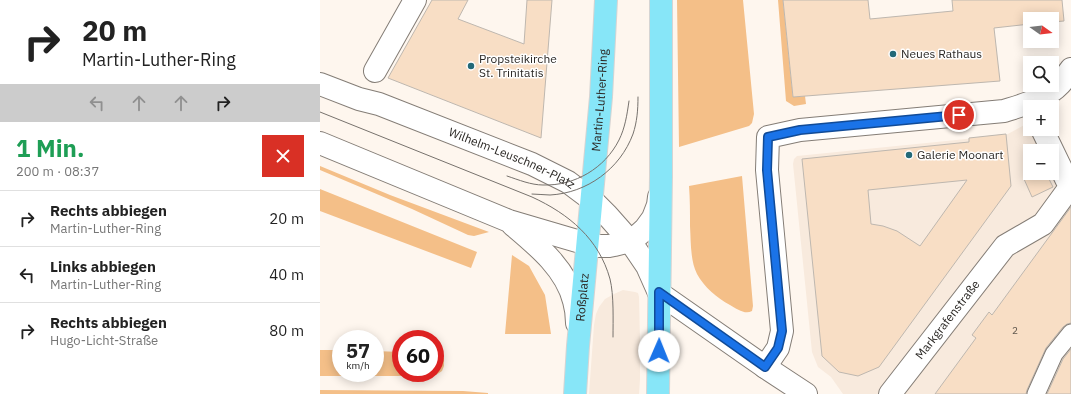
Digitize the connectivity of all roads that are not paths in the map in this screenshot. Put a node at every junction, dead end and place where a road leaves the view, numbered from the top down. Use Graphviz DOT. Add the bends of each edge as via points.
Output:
graph roads {
  1 [pos="415,0"];
  2 [pos="606,0"];
  3 [pos="661,0"];
  4 [pos="1071,69"];
  5 [pos="375,71"];
  6 [pos="320,84"];
  7 [pos="1038,100"];
  8 [pos="1023,107"];
  9 [pos="1046,136"];
  10 [pos="320,143"];
  11 [pos="661,176"];
  12 [pos="1071,187"];
  13 [pos="592,200"];
  14 [pos="509,221"];
  15 [pos="630,241"];
  16 [pos="588,244"];
  17 [pos="659,292"];
  18 [pos="1071,333"];
  19 [pos="578,346"];
  20 [pos="765,367"];
  21 [pos="575,394"];
  22 [pos="658,394"];
  23 [pos="806,394"];
  24 [pos="890,394"];
  25 [pos="1036,394"];
  1 -- 5 [label="street"];
  2 -- 13 [label="main road, Martin-Luther-Ring"];
  3 -- 11 [label="main road"];
  4 -- 7 [label="street" via="1052,92"];
  6 -- 13 [label="street, Wilhelm-Leuschner-Platz" via="379,104 532,164 568,182"];
  8 -- 20 [label="street" via="1004,111 800,130 768,137 767,178 782,331 778,348"];
  9 -- 12 [label="street"];
  10 -- 14 [label="street"];
  11 -- 15 [label="street" via="659,200 653,218 645,229"];
  11 -- 17 [label="main road"];
  12 -- 24 [label="street, Markgrafenstraße" via="1043,224 1005,246"];
  13 -- 15 [label="street, Wilhelm-Leuschner-Platz"];
  13 -- 16 [label="main road, Roßplatz"];
  14 -- 16 [label="street"];
  14 -- 19 [label="street" via="553,262 563,276 574,301"];
  15 -- 16 [label="street" via="609,246"];
  15 -- 17 [label="street, Wilhelm-Leuschner-Platz" via="648,266"];
  16 -- 19 [label="main road, Roßplatz"];
  17 -- 20 [label="street"];
  17 -- 22 [label="main road"];
  18 -- 25 [label="street" via="1054,354"];
  19 -- 21 [label="main road, Roßplatz"];
  20 -- 23 [label="street"];
}
